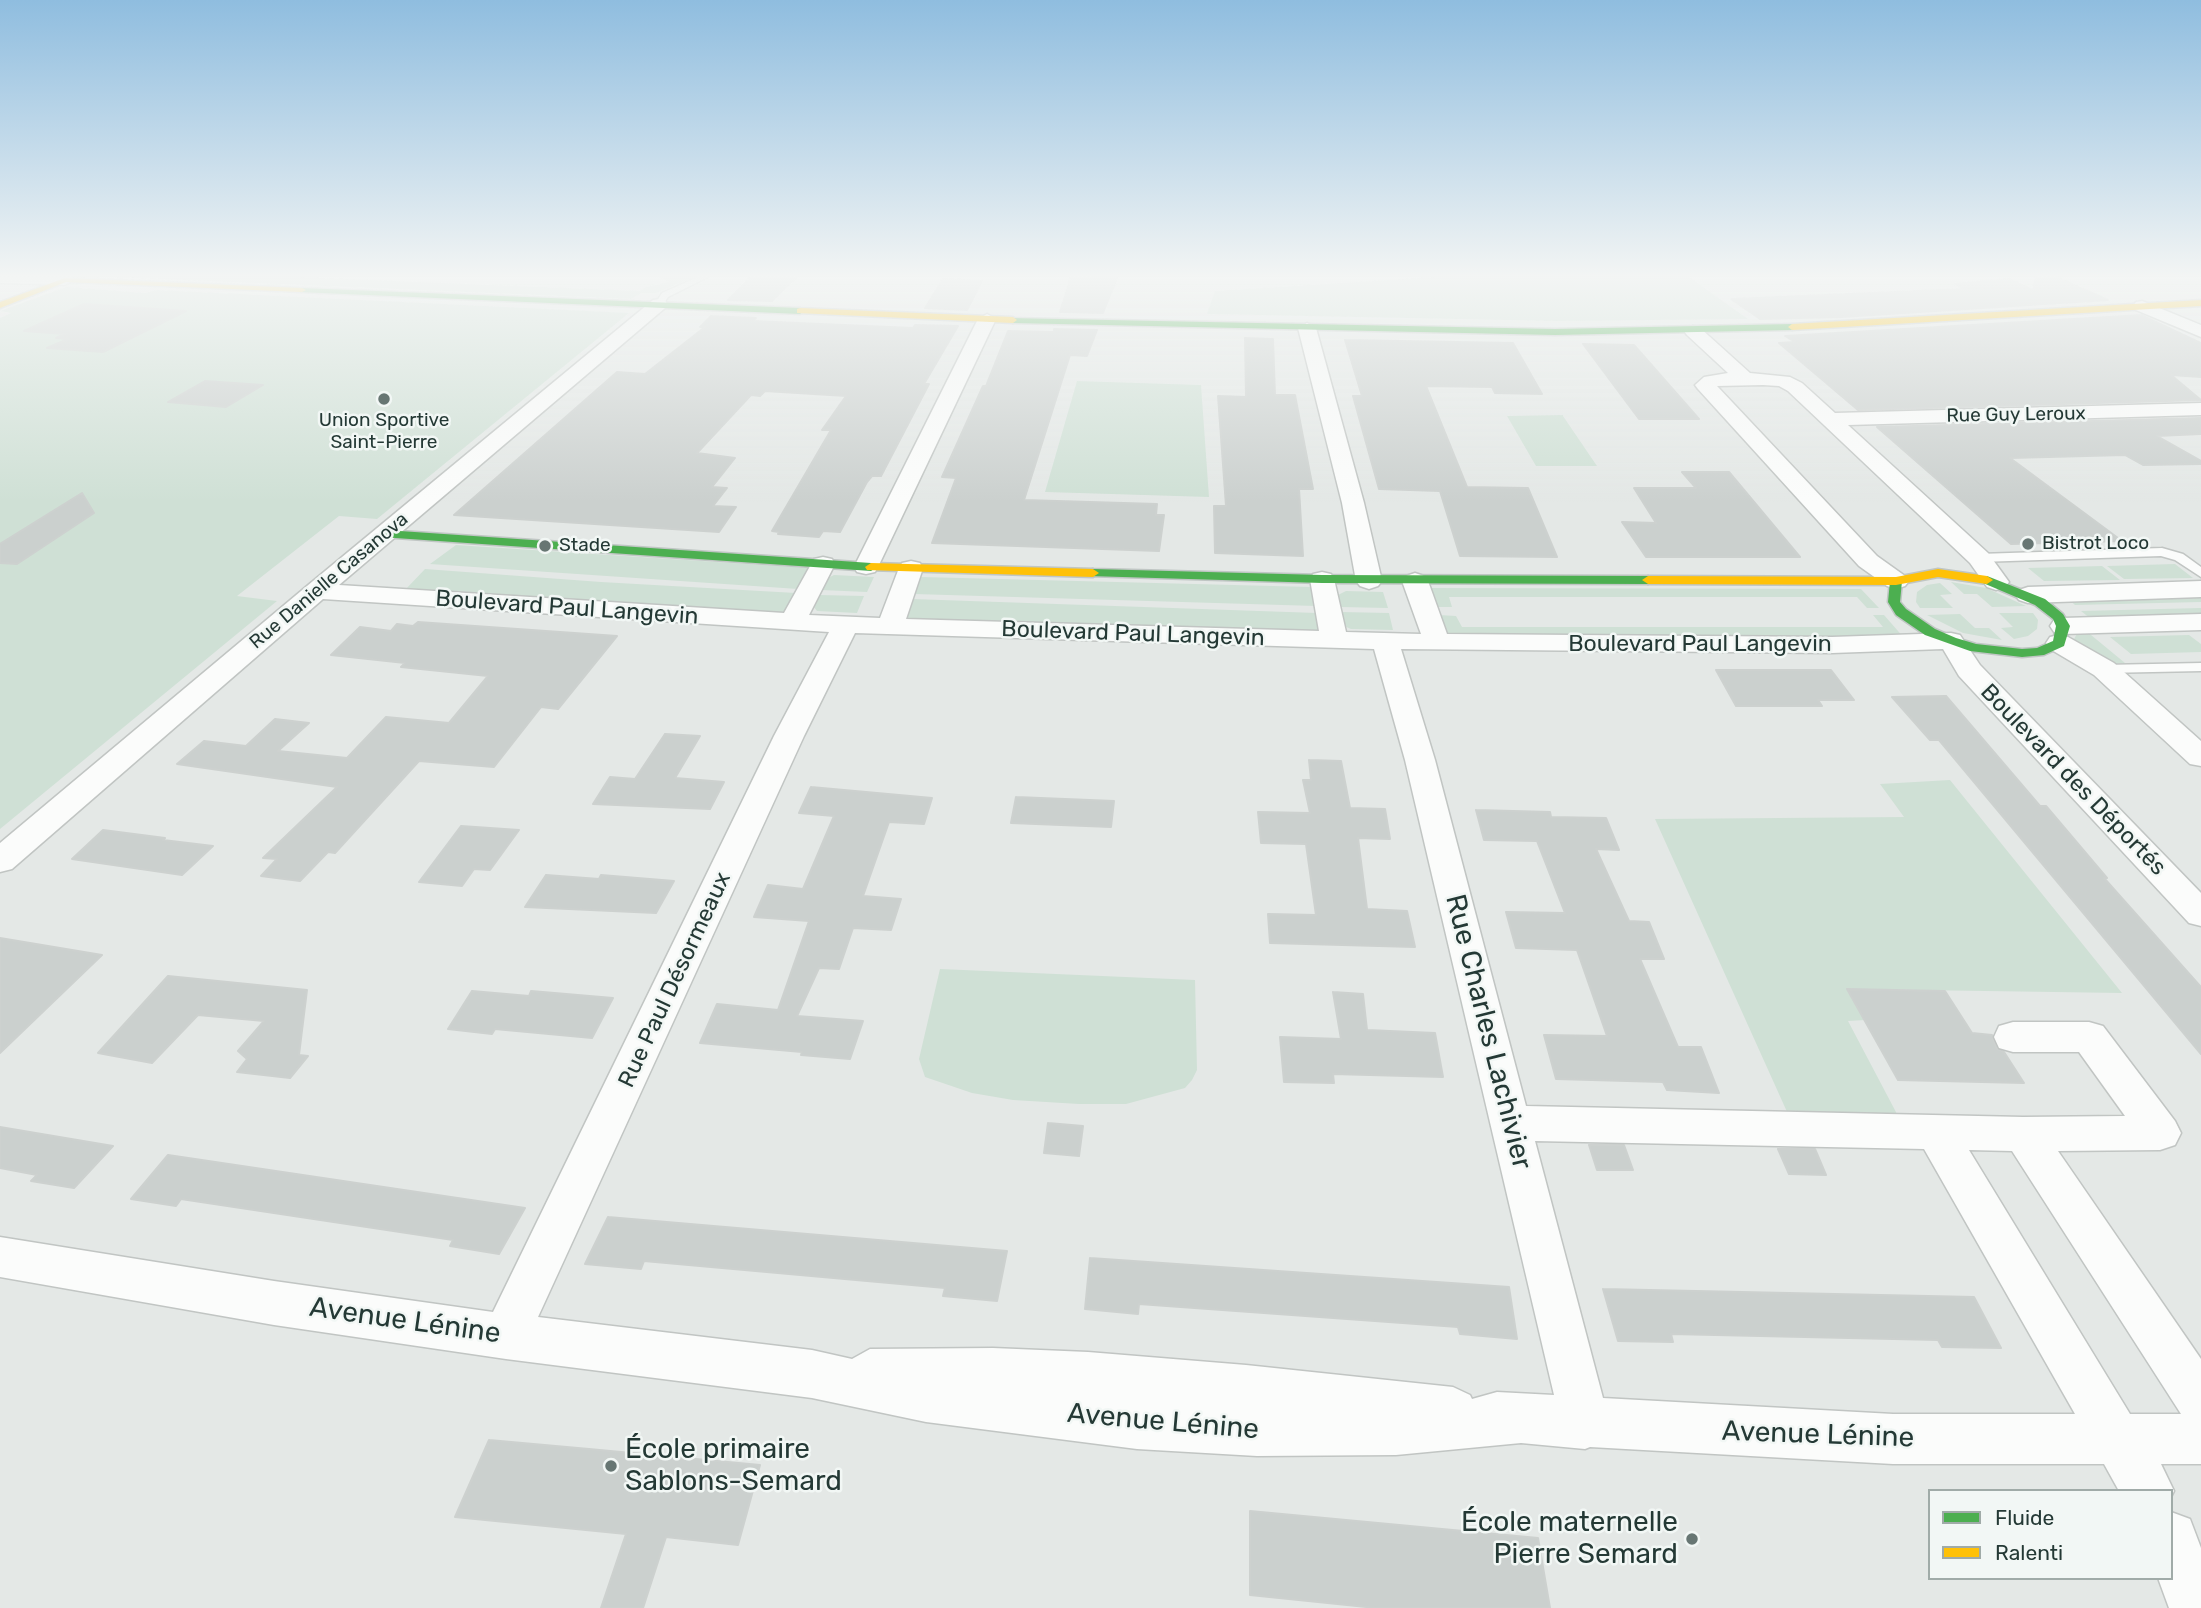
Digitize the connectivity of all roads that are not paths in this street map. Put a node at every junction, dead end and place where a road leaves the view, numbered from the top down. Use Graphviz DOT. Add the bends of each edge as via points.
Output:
graph roads {
  1 [pos="602,352"];
  2 [pos="971,352"];
  3 [pos="1313,352"];
  4 [pos="1716,352"];
  5 [pos="1744,378"];
  6 [pos="2201,409"];
  7 [pos="1832,419"];
  8 [pos="385,534"];
  9 [pos="1979,558"];
  10 [pos="823,564"];
  11 [pos="866,566"];
  12 [pos="911,568"];
  13 [pos="2201,573"];
  14 [pos="1322,579"];
  15 [pos="1369,580"];
  16 [pos="1415,581"];
  17 [pos="1896,581"];
  18 [pos="1996,582"];
  19 [pos="2201,589"];
  20 [pos="316,591"];
  21 [pos="2028,595"];
  22 [pos="792,622"];
  23 [pos="2201,622"];
  24 [pos="846,625"];
  25 [pos="890,626"];
  26 [pos="2061,634"];
  27 [pos="1334,640"];
  28 [pos="1385,641"];
  29 [pos="1951,641"];
  30 [pos="1437,642"];
  31 [pos="2201,667"];
  32 [pos="2104,669"];
  33 [pos="2201,757"];
  34 [pos="0,861"];
  35 [pos="2201,914"];
  36 [pos="2013,1037"];
  37 [pos="1511,1123"];
  38 [pos="1936,1132"];
  39 [pos="2023,1134"];
  40 [pos="0,1257"];
  41 [pos="506,1336"];
  42 [pos="2201,1401"];
  43 [pos="1585,1424"];
  44 [pos="2119,1439"];
  45 [pos="2201,1439"];
  46 [pos="2147,1489"];
  47 [pos="2173,1544"];
  48 [pos="2196,1608"];
  1 -- 8 [label="street, Rue Danielle Casanova"];
  2 -- 11 [label="street"];
  3 -- 15 [label="street"];
  4 -- 5 [label="street"];
  5 -- 7 [label="street" via="1783,381"];
  5 -- 17 [label="street" via="1706,385 1868,561"];
  6 -- 7 [label="street, Rue Guy Leroux"];
  7 -- 9 [label="street"];
  8 -- 10 [label="street"];
  8 -- 20 [label="street, Rue Danielle Casanova"];
  9 -- 13 [label="lane" via="2158,552 2179,557"];
  9 -- 18 [label="street"];
  10 -- 11 [label="street"];
  10 -- 22 [label="street"];
  11 -- 12 [label="street"];
  12 -- 14 [label="street"];
  12 -- 25 [label="street"];
  14 -- 15 [label="street"];
  14 -- 27 [label="street"];
  15 -- 16 [label="street"];
  16 -- 17 [label="street"];
  16 -- 30 [label="street"];
  17 -- 18 [label="street" via="1938,573"];
  17 -- 29 [label="street" via="1894,602 1901,612"];
  18 -- 21 [label="street"];
  19 -- 21 [label="street"];
  20 -- 22 [label="street, Boulevard Paul Langevin"];
  20 -- 34 [label="street, Rue Danielle Casanova"];
  21 -- 26 [label="street" via="2050,609"];
  22 -- 24 [label="street, Boulevard Paul Langevin"];
  23 -- 26 [label="street"];
  24 -- 25 [label="street, Boulevard Paul Langevin"];
  24 -- 41 [label="street, Rue Paul Désormeaux" via="789,736"];
  25 -- 27 [label="street, Boulevard Paul Langevin"];
  26 -- 29 [label="street" via="2039,652 1999,653"];
  26 -- 32 [label="street"];
  27 -- 28 [label="street, Boulevard Paul Langevin"];
  28 -- 30 [label="street, Boulevard Paul Langevin"];
  28 -- 37 [label="street, Rue Charles Lachivier" via="1420,760"];
  29 -- 30 [label="street, Boulevard Paul Langevin" via="1832,645"];
  29 -- 35 [label="street, Boulevard des Déportés" via="1969,670"];
  31 -- 32 [label="lane"];
  32 -- 33 [label="street"];
  36 -- 39 [label="street" via="2089,1037 2160,1133"];
  37 -- 38 [label="street"];
  37 -- 43 [label="street, Rue Charles Lachivier"];
  38 -- 39 [label="street"];
  38 -- 44 [label="street"];
  39 -- 42 [label="street"];
  40 -- 41 [label="street, Avenue Lénine"];
  41 -- 43 [label="street, Avenue Lénine" via="812,1374 926,1398 1150,1425 1257,1431 1396,1430 1517,1420"];
  43 -- 44 [label="street, Avenue Lénine" via="1893,1440"];
  44 -- 45 [label="street, Avenue Lénine"];
  44 -- 46 [label="street"];
  47 -- 48 [label="street"];
}
